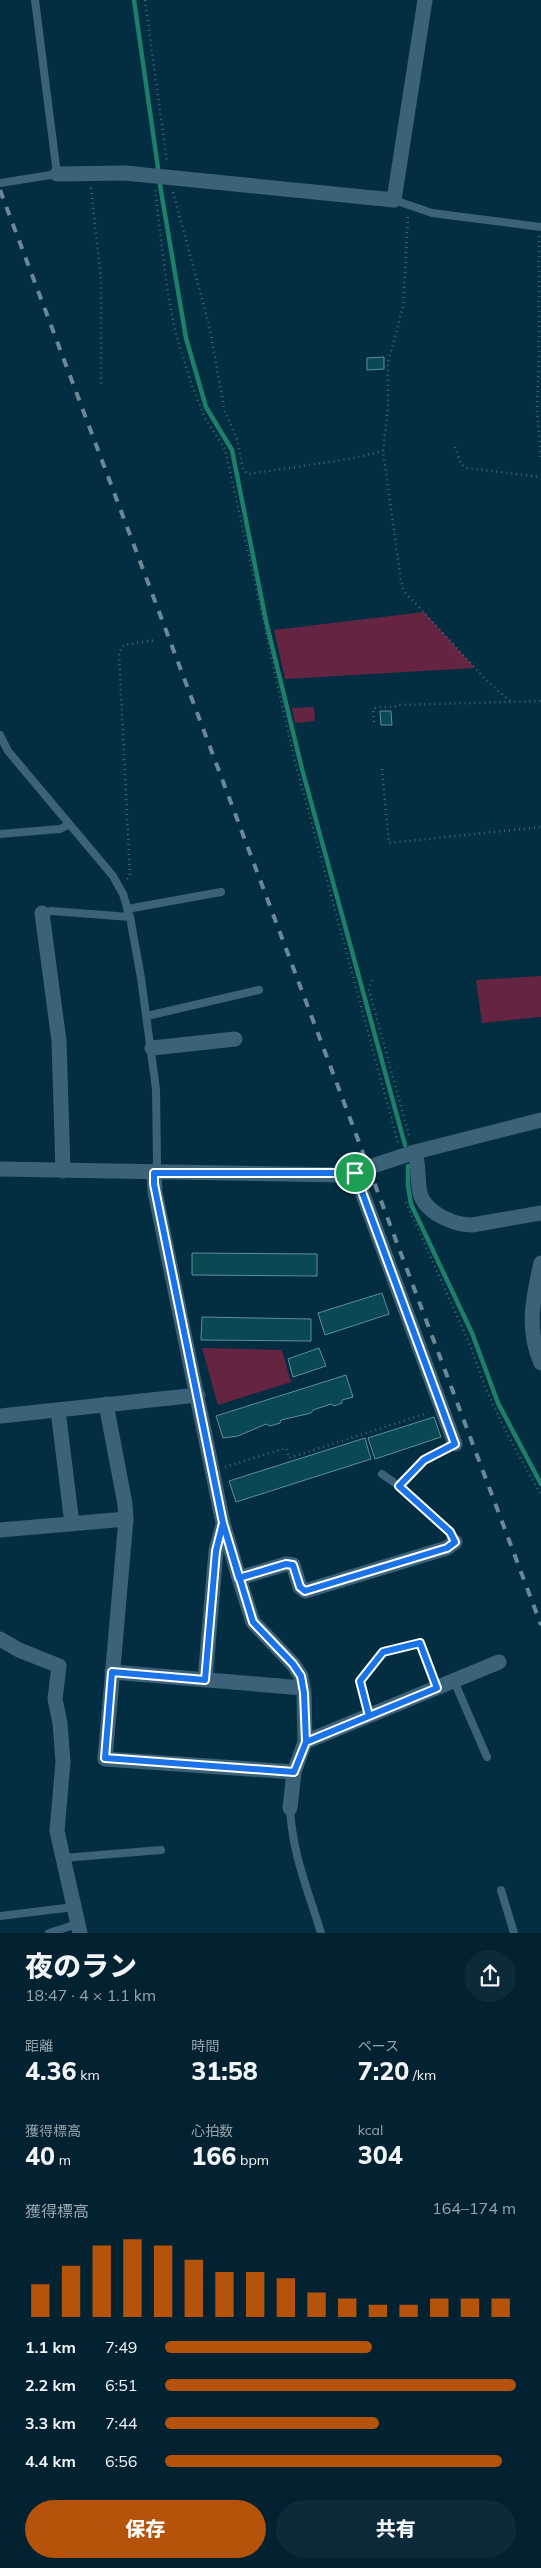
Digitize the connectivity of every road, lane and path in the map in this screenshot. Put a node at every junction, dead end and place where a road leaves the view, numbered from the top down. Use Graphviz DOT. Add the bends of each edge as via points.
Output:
graph roads {
  1 [pos="34,0"];
  2 [pos="145,0"];
  3 [pos="425,0"];
  4 [pos="90,172"];
  5 [pos="57,174"];
  6 [pos="153,176"];
  7 [pos="169,178"];
  8 [pos="0,183"];
  9 [pos="394,200"];
  10 [pos="408,206"];
  11 [pos="540,227"];
  12 [pos="102,386"];
  13 [pos="455,448"];
  14 [pos="383,451"];
  15 [pos="541,460"];
  16 [pos="541,477"];
  17 [pos="156,640"];
  18 [pos="510,701"];
  19 [pos="541,701"];
  20 [pos="374,722"];
  21 [pos="0,735"];
  22 [pos="382,769"];
  23 [pos="68,825"];
  24 [pos="541,827"];
  25 [pos="0,834"];
  26 [pos="119,887"];
  27 [pos="220,892"];
  28 [pos="127,909"];
  29 [pos="42,913"];
  30 [pos="130,917"];
  31 [pos="372,980"];
  32 [pos="260,990"];
  33 [pos="147,1016"];
  34 [pos="235,1039"];
  35 [pos="152,1048"];
  36 [pos="541,1120"];
  37 [pos="408,1155"];
  38 [pos="0,1169"];
  39 [pos="63,1171"];
  40 [pos="154,1173"];
  41 [pos="355,1173"];
  42 [pos="404,1194"];
  43 [pos="541,1213"];
  44 [pos="541,1263"];
  45 [pos="541,1363"];
  46 [pos="198,1395"];
  47 [pos="106,1404"];
  48 [pos="58,1410"];
  49 [pos="429,1413"];
  50 [pos="0,1416"];
  51 [pos="455,1444"];
  52 [pos="224,1467"];
  53 [pos="382,1474"];
  54 [pos="399,1486"];
  55 [pos="541,1495"];
  56 [pos="126,1519"];
  57 [pos="223,1523"];
  58 [pos="72,1524"];
  59 [pos="0,1530"];
  60 [pos="455,1542"];
  61 [pos="239,1578"];
  62 [pos="0,1639"];
  63 [pos="499,1662"];
  64 [pos="112,1672"];
  65 [pos="205,1680"];
  66 [pos="454,1681"];
  67 [pos="303,1688"];
  68 [pos="437,1688"];
  69 [pos="369,1716"];
  70 [pos="306,1742"];
  71 [pos="487,1756"];
  72 [pos="294,1772"];
  73 [pos="290,1808"];
  74 [pos="161,1850"];
  75 [pos="63,1858"];
  76 [pos="501,1890"];
  77 [pos="74,1907"];
  78 [pos="0,1916"];
  79 [pos="78,1929"];
  80 [pos="49,1933"];
  81 [pos="321,1933"];
  82 [pos="514,1933"];
  1 -- 5 [label="lane"];
  2 -- 7 [label="path"];
  3 -- 9 [label="street"];
  4 -- 5 [label="street"];
  4 -- 6 [label="street"];
  4 -- 12 [label="path" via="102,280"];
  5 -- 8 [label="lane"];
  6 -- 7 [label="street"];
  6 -- 37 [label="path" via="167,288 176,331 205,418 227,454 292,749"];
  7 -- 9 [label="street"];
  7 -- 14 [label="path" via="209,325 225,412 237,439 243,469 248,474"];
  9 -- 10 [label="lane"];
  10 -- 11 [label="lane" via="432,213"];
  10 -- 14 [label="path" via="403,307 388,362 388,407"];
  11 -- 15 [label="path" via="536,411"];
  13 -- 16 [label="path" via="466,468"];
  14 -- 18 [label="path" via="404,591 487,681"];
  17 -- 26 [label="path" via="124,645 119,654 130,874"];
  18 -- 19 [label="path"];
  18 -- 20 [label="path" via="376,707 373,709"];
  21 -- 23 [label="lane" via="8,751"];
  22 -- 24 [label="path" via="389,843"];
  23 -- 25 [label="lane" via="60,829"];
  23 -- 26 [label="lane"];
  26 -- 28 [label="lane"];
  27 -- 28 [label="lane"];
  28 -- 30 [label="lane"];
  29 -- 30 [label="lane"];
  29 -- 39 [label="street" via="59,1041"];
  30 -- 33 [label="lane"];
  31 -- 37 [label="path" via="369,990"];
  32 -- 33 [label="lane"];
  33 -- 35 [label="lane"];
  34 -- 35 [label="street"];
  35 -- 40 [label="lane" via="158,1162"];
  36 -- 37 [label="street"];
  37 -- 41 [label="street"];
  37 -- 43 [label="street" via="418,1166 420,1198 430,1211 453,1222 472,1225"];
  38 -- 39 [label="street"];
  39 -- 40 [label="street"];
  40 -- 41 [label="street"];
  40 -- 46 [label="street" via="155,1192"];
  41 -- 51 [label="street"];
  42 -- 55 [label="path" via="485,1387"];
  44 -- 45 [label="street" via="531,1319 532,1338"];
  46 -- 47 [label="street"];
  46 -- 57 [label="street"];
  47 -- 48 [label="street"];
  47 -- 56 [label="street"];
  48 -- 50 [label="street"];
  48 -- 58 [label="street"];
  49 -- 52 [label="path" via="289,1458 286,1448"];
  51 -- 54 [label="lane" via="424,1460"];
  53 -- 54 [label="lane"];
  54 -- 60 [label="lane" via="450,1532"];
  56 -- 58 [label="street"];
  56 -- 64 [label="street"];
  57 -- 61 [label="street"];
  57 -- 65 [label="street" via="216,1551"];
  58 -- 59 [label="street"];
  60 -- 61 [label="street" via="447,1548 305,1591 300,1587 293,1565 286,1564"];
  61 -- 67 [label="street" via="253,1622 293,1664 301,1676"];
  62 -- 75 [label="street" via="59,1666 55,1699 63,1762 57,1832"];
  63 -- 66 [label="street"];
  64 -- 65 [label="street"];
  64 -- 72 [label="street" via="105,1758"];
  65 -- 67 [label="street"];
  66 -- 68 [label="street"];
  66 -- 71 [label="lane"];
  67 -- 70 [label="street"];
  68 -- 69 [label="street"];
  68 -- 69 [label="lane" via="420,1643 383,1652 360,1681"];
  69 -- 70 [label="street"];
  70 -- 72 [label="street"];
  72 -- 73 [label="street"];
  73 -- 81 [label="lane" via="291,1835"];
  74 -- 75 [label="lane"];
  75 -- 77 [label="street"];
  76 -- 82 [label="lane"];
  77 -- 78 [label="lane"];
  77 -- 79 [label="street"];
  79 -- 80 [label="lane"];
}
